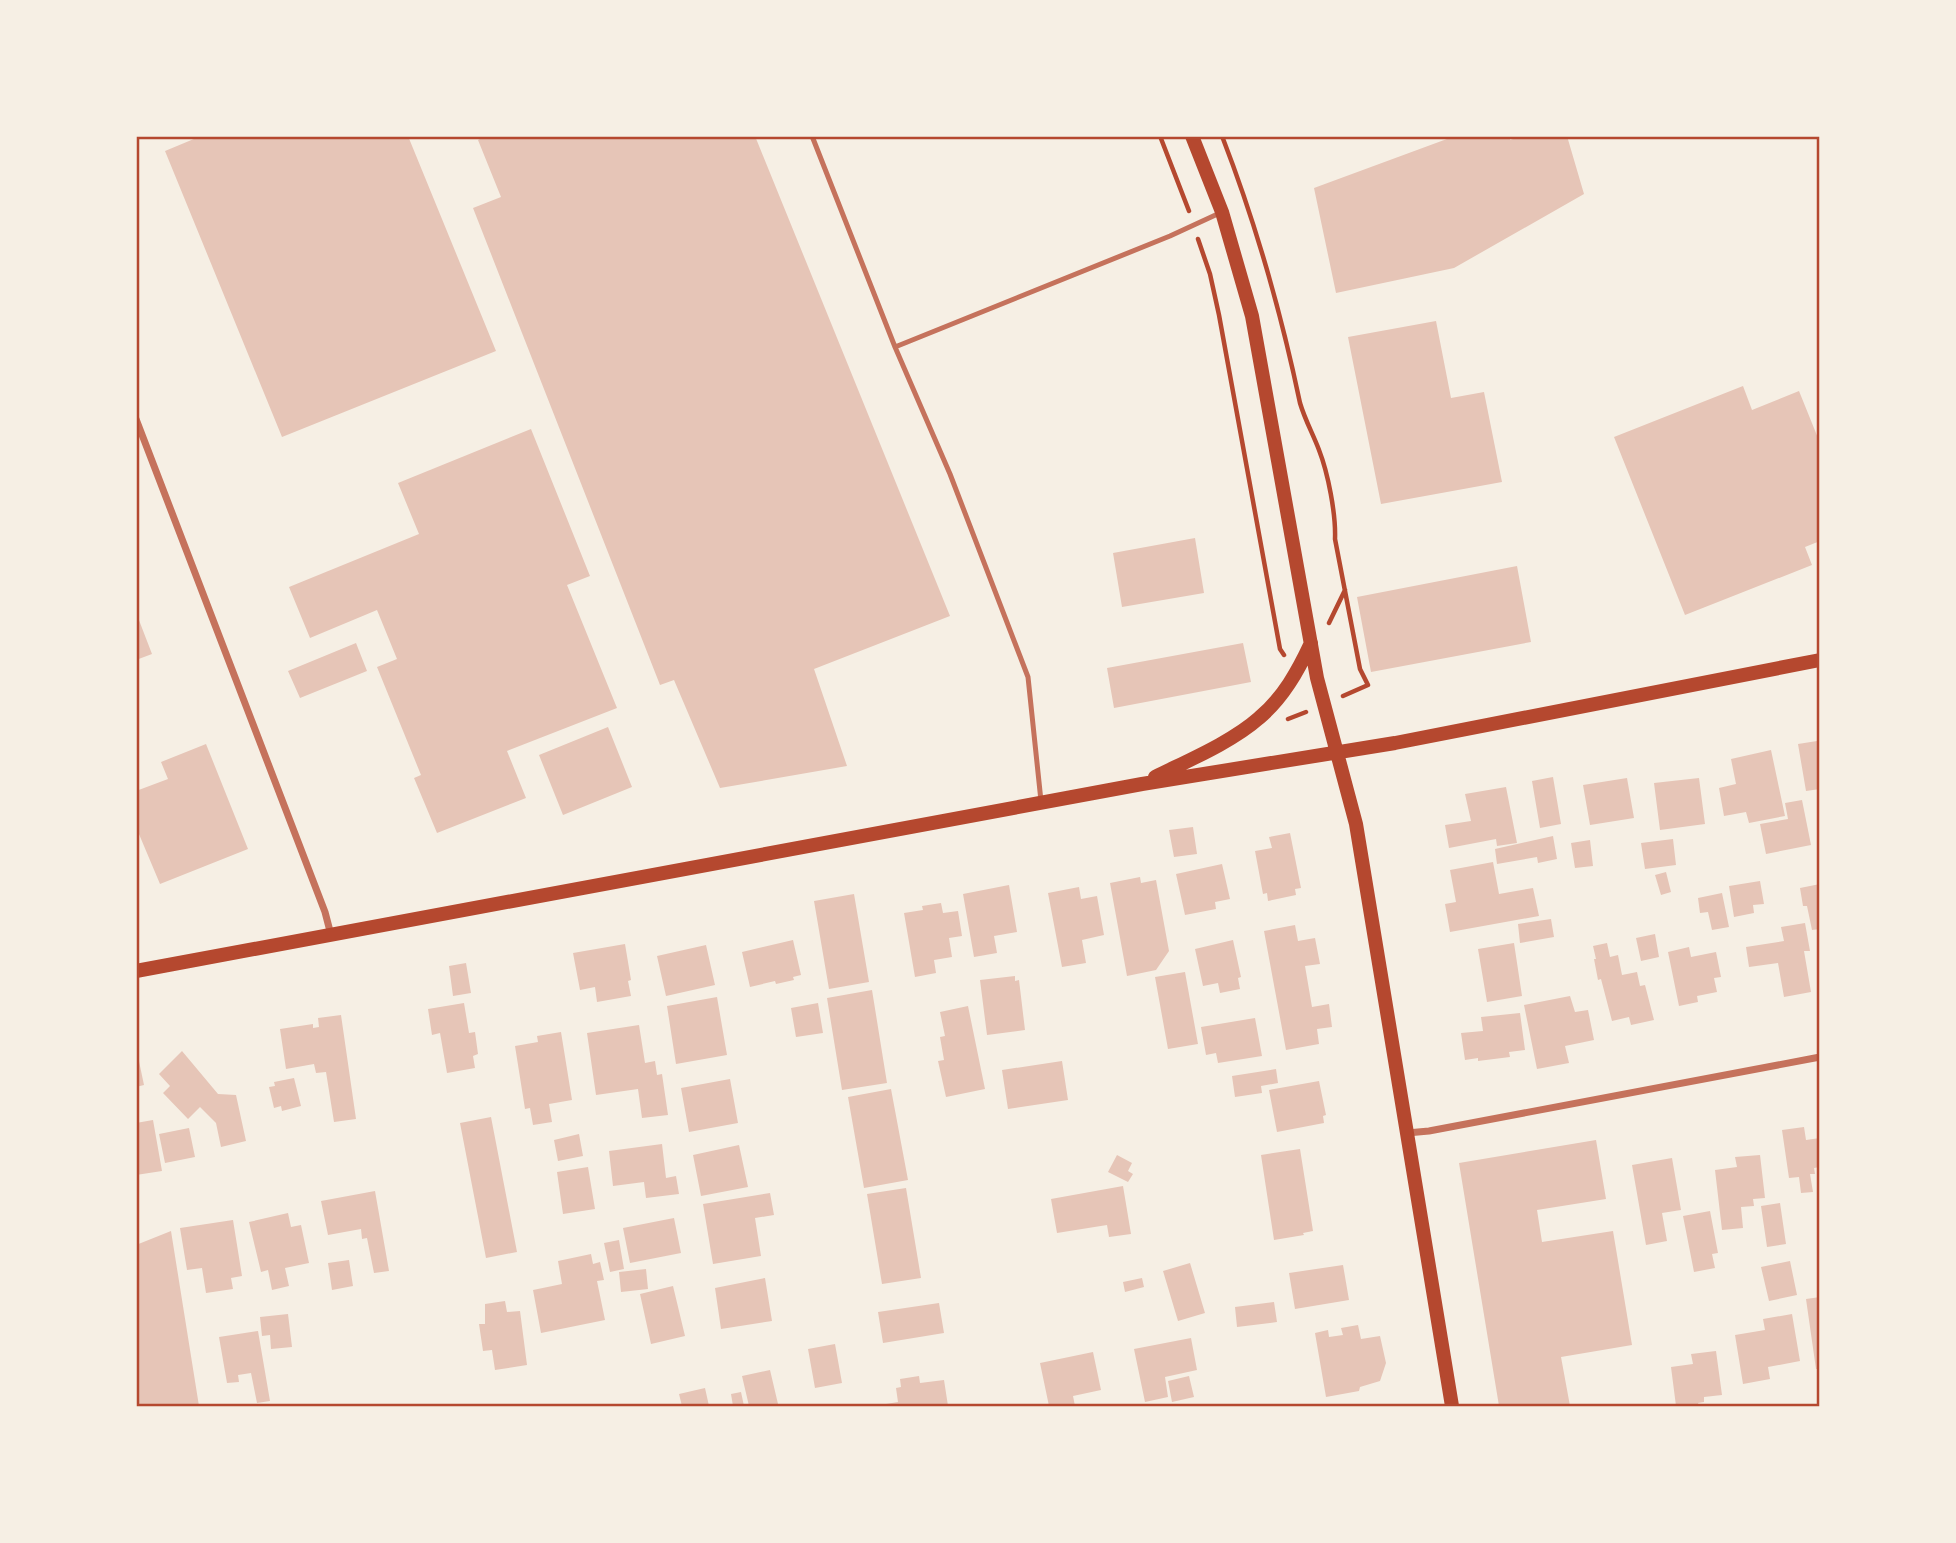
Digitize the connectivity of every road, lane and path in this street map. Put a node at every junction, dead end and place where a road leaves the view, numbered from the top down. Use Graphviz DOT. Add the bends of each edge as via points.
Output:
graph roads {
  1 [pos="812,136"];
  2 [pos="1160,136"];
  3 [pos="1192,136"];
  4 [pos="1222,136"];
  5 [pos="1222,212"];
  6 [pos="1194,225"];
  7 [pos="895,347"];
  8 [pos="136,419"];
  9 [pos="1345,590"];
  10 [pos="1339,602"];
  11 [pos="1311,643"];
  12 [pos="1286,659"];
  13 [pos="1819,660"];
  14 [pos="1364,687"];
  15 [pos="1338,752"];
  16 [pos="1142,784"];
  17 [pos="1041,802"];
  18 [pos="331,935"];
  19 [pos="136,971"];
  20 [pos="1819,1056"];
  21 [pos="1407,1133"];
  22 [pos="1452,1406"];
  1 -- 7 [label="lane"];
  2 -- 6 [label="path"];
  3 -- 5 [label="main road"];
  4 -- 9 [label="path" via="1270,274 1304,419 1320,450"];
  5 -- 6 [label="lane"];
  5 -- 11 [label="main road" via="1252,316"];
  6 -- 7 [label="lane"];
  6 -- 12 [label="path" via="1219,315 1280,649"];
  7 -- 17 [label="lane" via="950,474 1028,677"];
  8 -- 18 [label="street"];
  9 -- 10 [label="path"];
  9 -- 14 [label="path" via="1360,669 1368,685"];
  11 -- 15 [label="main road"];
  11 -- 16 [label="main road" via="1295,676 1258,719"];
  13 -- 15 [label="main road"];
  15 -- 16 [label="main road"];
  15 -- 21 [label="main road" via="1356,824"];
  16 -- 17 [label="main road"];
  17 -- 18 [label="main road"];
  18 -- 19 [label="main road"];
  20 -- 21 [label="street"];
  21 -- 22 [label="main road"];
}
